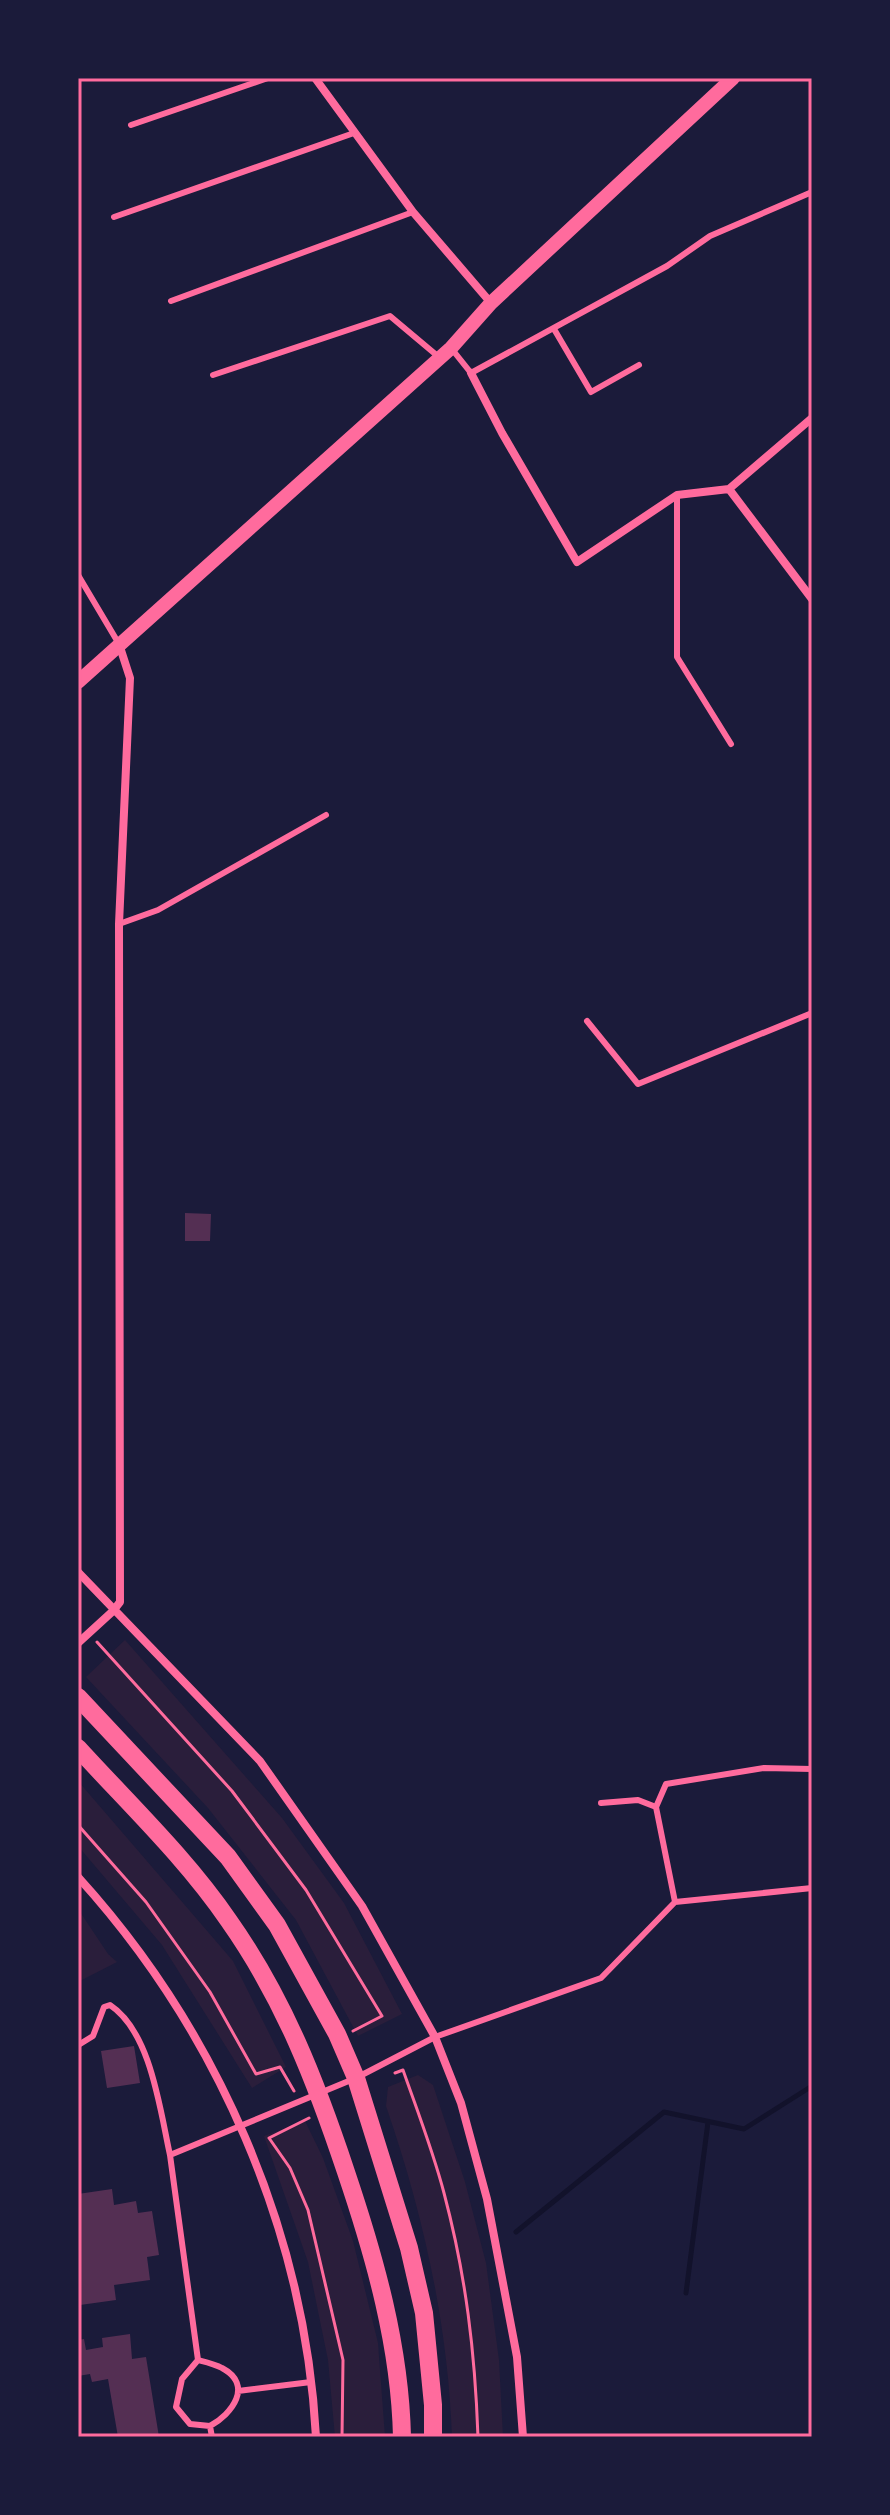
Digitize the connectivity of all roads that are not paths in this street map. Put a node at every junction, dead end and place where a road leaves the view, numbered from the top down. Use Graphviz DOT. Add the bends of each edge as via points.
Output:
graph roads {
  1 [pos="268,78"];
  2 [pos="315,78"];
  3 [pos="733,78"];
  4 [pos="131,125"];
  5 [pos="354,133"];
  6 [pos="812,192"];
  7 [pos="413,212"];
  8 [pos="114,217"];
  9 [pos="171,301"];
  10 [pos="491,303"];
  11 [pos="554,329"];
  12 [pos="445,353"];
  13 [pos="639,365"];
  14 [pos="471,373"];
  15 [pos="213,375"];
  16 [pos="812,418"];
  17 [pos="729,489"];
  18 [pos="677,495"];
  19 [pos="78,575"];
  20 [pos="812,599"];
  21 [pos="119,644"];
  22 [pos="78,682"];
  23 [pos="731,744"];
  24 [pos="326,815"];
  25 [pos="119,924"];
  26 [pos="812,1013"];
  27 [pos="587,1021"];
  28 [pos="78,1572"];
  29 [pos="113,1611"];
  30 [pos="78,1643"];
  31 [pos="78,1697"];
  32 [pos="78,1748"];
  33 [pos="812,1769"];
  34 [pos="601,1803"];
  35 [pos="656,1807"];
  36 [pos="78,1877"];
  37 [pos="812,1888"];
  38 [pos="675,1902"];
  39 [pos="435,2037"];
  40 [pos="80,2044"];
  41 [pos="356,2078"];
  42 [pos="321,2093"];
  43 [pos="241,2125"];
  44 [pos="170,2155"];
  45 [pos="198,2360"];
  46 [pos="311,2382"];
  47 [pos="238,2391"];
  48 [pos="210,2426"];
  49 [pos="212,2437"];
  50 [pos="316,2437"];
  51 [pos="402,2437"];
  52 [pos="433,2437"];
  53 [pos="523,2437"];
  1 -- 4 [label="lane"];
  2 -- 5 [label="street"];
  3 -- 10 [label="street"];
  5 -- 7 [label="street"];
  5 -- 8 [label="lane"];
  6 -- 11 [label="lane" via="710,236"];
  7 -- 9 [label="lane"];
  7 -- 10 [label="street"];
  10 -- 12 [label="street"];
  11 -- 13 [label="lane" via="591,392"];
  11 -- 14 [label="lane"];
  12 -- 14 [label="lane"];
  12 -- 15 [label="lane" via="390,316"];
  12 -- 21 [label="street"];
  14 -- 18 [label="street" via="577,562"];
  16 -- 17 [label="street"];
  17 -- 18 [label="street"];
  17 -- 20 [label="street"];
  18 -- 23 [label="lane" via="677,657"];
  19 -- 21 [label="lane"];
  21 -- 22 [label="street"];
  21 -- 25 [label="street" via="130,678"];
  24 -- 25 [label="lane" via="158,910"];
  25 -- 29 [label="street" via="120,1602"];
  26 -- 27 [label="lane" via="638,1084"];
  28 -- 29 [label="street"];
  29 -- 30 [label="street"];
  29 -- 39 [label="street" via="260,1761 362,1906"];
  31 -- 41 [label="main road" via="228,1857 277,1925"];
  32 -- 42 [label="main road" via="180,1858 229,1920 292,2028"];
  33 -- 35 [label="lane" via="764,1768 666,1784"];
  34 -- 35 [label="lane" via="638,1800"];
  35 -- 38 [label="lane"];
  36 -- 43 [label="street" via="113,1915 170,2000"];
  37 -- 38 [label="lane"];
  38 -- 39 [label="lane" via="601,1978"];
  39 -- 41 [label="lane"];
  39 -- 53 [label="street" via="461,2103 487,2199 517,2357"];
  40 -- 44 [label="lane" via="93,2036 104,2007 122,2013 150,2063"];
  41 -- 42 [label="lane"];
  41 -- 52 [label="main road" via="391,2184 424,2313"];
  42 -- 43 [label="lane"];
  42 -- 51 [label="main road" via="372,2247 401,2395"];
  43 -- 44 [label="lane"];
  43 -- 46 [label="street" via="265,2183 304,2325"];
  44 -- 45 [label="lane"];
  45 -- 47 [label="lane" via="224,2368"];
  45 -- 48 [label="lane" via="182,2379 176,2407 190,2424"];
  46 -- 47 [label="lane"];
  46 -- 50 [label="street"];
  47 -- 48 [label="lane" via="236,2404"];
  48 -- 49 [label="lane"];
}
